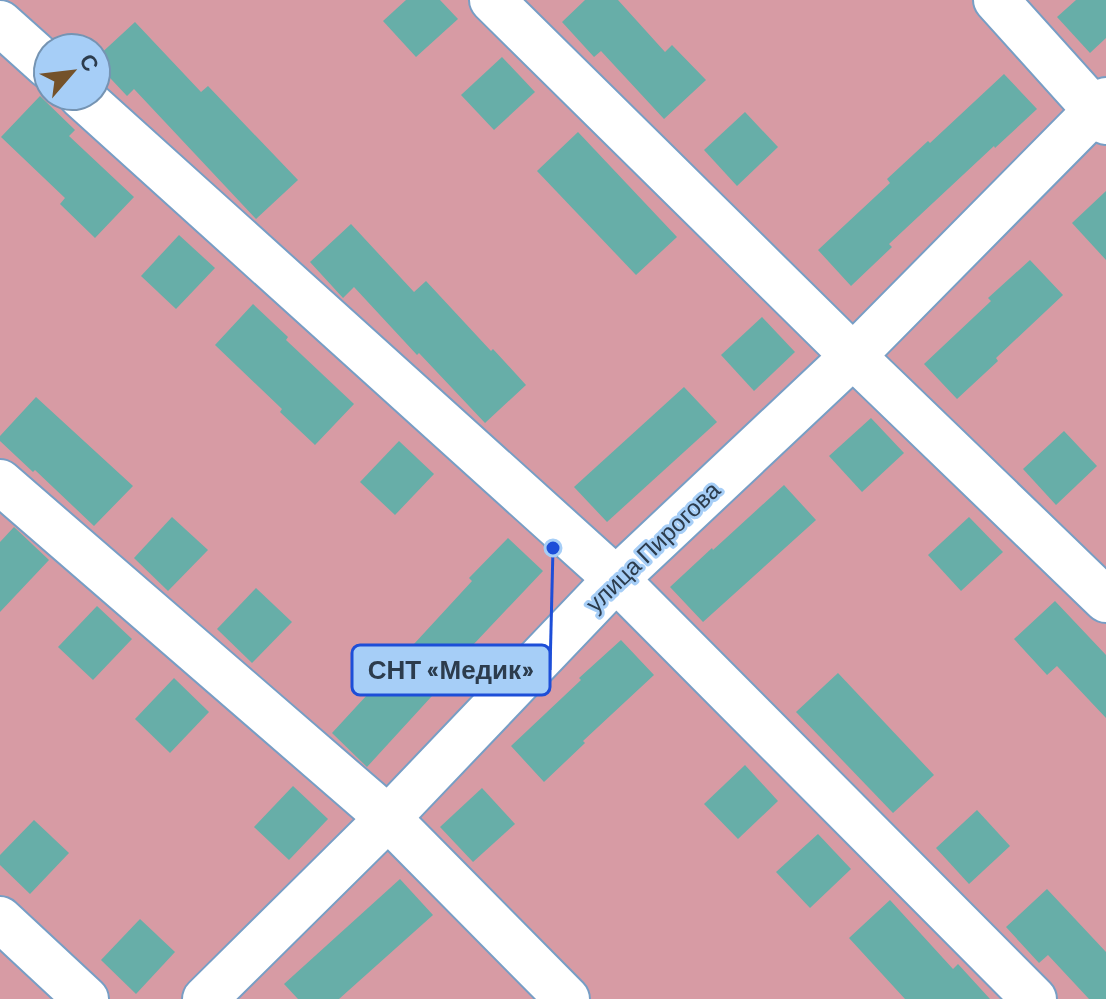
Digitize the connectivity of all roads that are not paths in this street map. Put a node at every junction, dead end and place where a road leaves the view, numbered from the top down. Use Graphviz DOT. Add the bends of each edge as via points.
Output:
graph roads {
  1 [pos="492,0"];
  2 [pos="996,0"];
  3 [pos="0,23"];
  4 [pos="32,52"];
  5 [pos="1103,111"];
  6 [pos="99,112"];
  7 [pos="853,356"];
  8 [pos="0,482"];
  9 [pos="616,579"];
  10 [pos="1106,600"];
  11 [pos="388,818"];
  12 [pos="0,919"];
  13 [pos="86,999"];
  14 [pos="205,999"];
  15 [pos="567,999"];
  16 [pos="1034,999"];
  1 -- 7 [label="street"];
  2 -- 5 [label="street"];
  3 -- 4 [label="street"];
  5 -- 7 [label="street, улица Пирогова"];
  6 -- 9 [label="street"];
  7 -- 9 [label="street, улица Пирогова"];
  7 -- 10 [label="street"];
  8 -- 11 [label="street"];
  9 -- 11 [label="street, улица Пирогова"];
  9 -- 16 [label="street"];
  11 -- 14 [label="street, улица Пирогова"];
  11 -- 15 [label="street"];
  12 -- 13 [label="street"];
}
